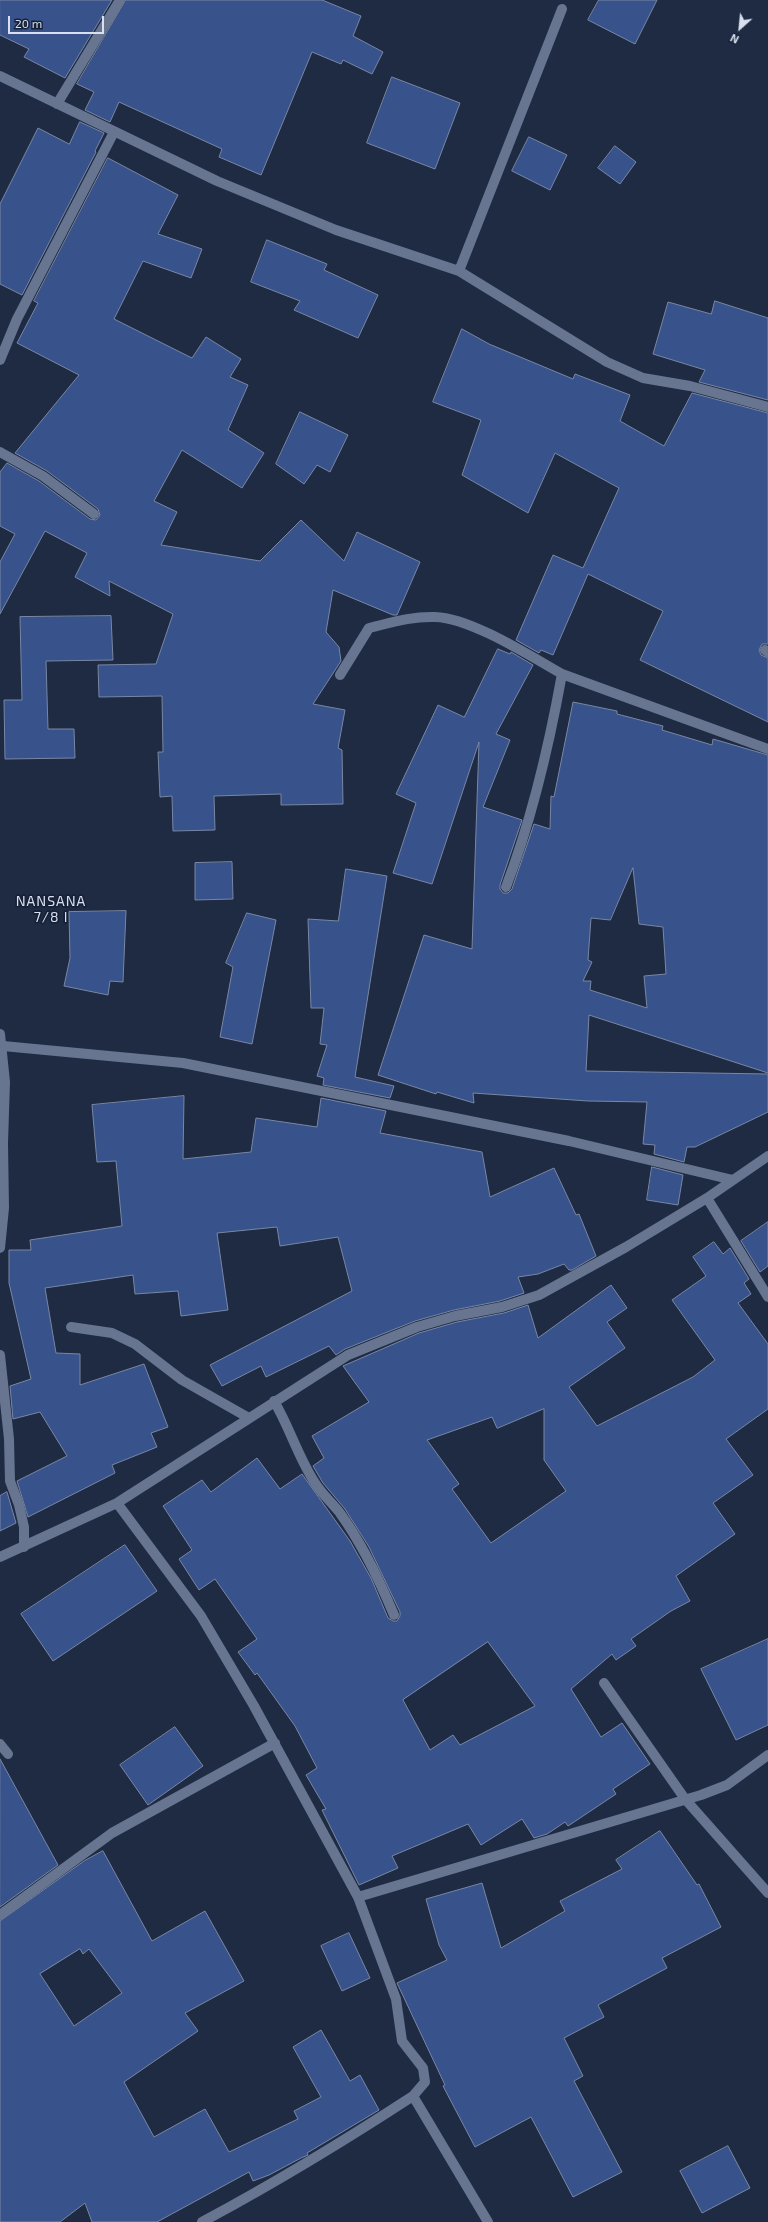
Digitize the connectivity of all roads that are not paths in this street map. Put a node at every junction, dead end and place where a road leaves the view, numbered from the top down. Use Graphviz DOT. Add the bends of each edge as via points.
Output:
graph roads {
  1 [pos="120,0"];
  2 [pos="562,9"];
  3 [pos="0,76"];
  4 [pos="57,104"];
  5 [pos="114,132"];
  6 [pos="459,272"];
  7 [pos="0,360"];
  8 [pos="768,407"];
  9 [pos="0,452"];
  10 [pos="94,514"];
  11 [pos="562,674"];
  12 [pos="340,675"];
  13 [pos="768,749"];
  14 [pos="506,887"];
  15 [pos="0,1034"];
  16 [pos="3,1046"];
  17 [pos="768,1156"];
  18 [pos="2,1160"];
  19 [pos="733,1180"];
  20 [pos="707,1198"];
  21 [pos="0,1248"];
  22 [pos="768,1297"];
  23 [pos="71,1327"];
  24 [pos="0,1356"];
  25 [pos="274,1401"];
  26 [pos="249,1418"];
  27 [pos="116,1503"];
  28 [pos="24,1547"];
  29 [pos="0,1558"];
  30 [pos="394,1615"];
  31 [pos="604,1683"];
  32 [pos="275,1743"];
  33 [pos="0,1744"];
  34 [pos="8,1754"];
  35 [pos="768,1754"];
  36 [pos="685,1799"];
  37 [pos="768,1893"];
  38 [pos="358,1897"];
  39 [pos="0,1915"];
  40 [pos="414,2096"];
  41 [pos="202,2222"];
  42 [pos="488,2222"];
  1 -- 4 [label="street"];
  2 -- 6 [label="street"];
  3 -- 4 [label="street"];
  4 -- 5 [label="street"];
  5 -- 6 [label="street" via="216,181 329,227"];
  5 -- 7 [label="street" via="17,319"];
  6 -- 8 [label="street" via="607,362 636,375"];
  9 -- 10 [label="street" via="43,476"];
  11 -- 12 [label="street" via="480,630 436,616 418,617 369,628"];
  11 -- 13 [label="street"];
  11 -- 14 [label="street" via="538,785"];
  15 -- 16 [label="street"];
  16 -- 18 [label="street" via="5,1082"];
  16 -- 19 [label="street" via="183,1063 569,1140"];
  17 -- 19 [label="street"];
  18 -- 21 [label="street" via="4,1208"];
  19 -- 20 [label="street"];
  20 -- 22 [label="street"];
  20 -- 25 [label="street" via="539,1295 502,1307 436,1322 380,1341 348,1355"];
  23 -- 26 [label="street" via="112,1334 136,1344 182,1380"];
  24 -- 28 [label="street" via="9,1439 10,1481 22,1520"];
  25 -- 26 [label="street"];
  25 -- 30 [label="street" via="315,1484 340,1514 375,1570"];
  26 -- 27 [label="street"];
  27 -- 28 [label="street"];
  27 -- 32 [label="street" via="201,1616"];
  28 -- 29 [label="street"];
  31 -- 36 [label="street"];
  32 -- 38 [label="street"];
  32 -- 39 [label="street" via="112,1833"];
  33 -- 34 [label="street"];
  35 -- 36 [label="street" via="726,1785"];
  36 -- 37 [label="street"];
  36 -- 38 [label="street"];
  38 -- 40 [label="street" via="396,1999 402,2041 423,2068 426,2082"];
  40 -- 41 [label="street" via="314,2160"];
  40 -- 42 [label="street"];
}
